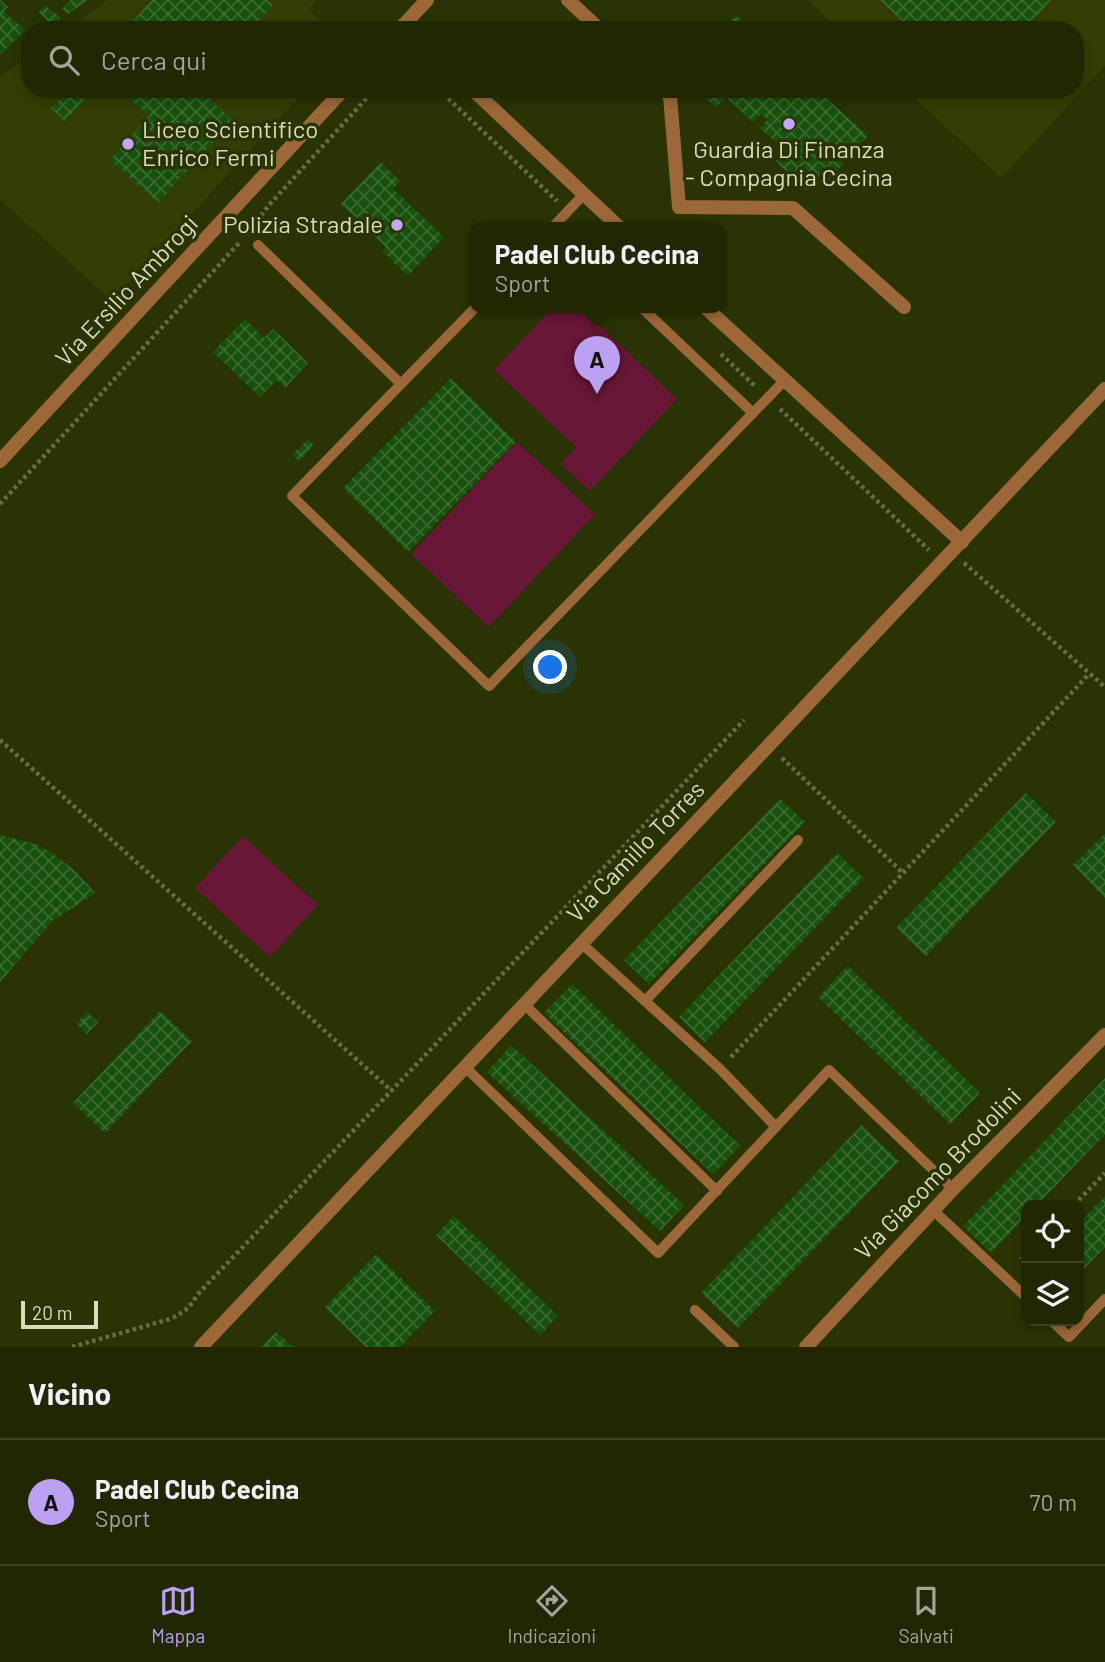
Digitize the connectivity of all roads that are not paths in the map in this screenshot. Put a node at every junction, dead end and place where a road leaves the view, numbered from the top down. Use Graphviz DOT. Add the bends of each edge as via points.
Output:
graph roads {
  1 [pos="427,0"];
  2 [pos="568,0"];
  3 [pos="410,21"];
  4 [pos="590,21"];
  5 [pos="336,98"];
  6 [pos="482,98"];
  7 [pos="670,98"];
  8 [pos="584,194"];
  9 [pos="558,222"];
  10 [pos="614,222"];
  11 [pos="258,245"];
  12 [pos="904,307"];
  13 [pos="469,313"];
  14 [pos="647,313"];
  15 [pos="711,313"];
  16 [pos="784,381"];
  17 [pos="401,384"];
  18 [pos="1105,389"];
  19 [pos="753,413"];
  20 [pos="0,461"];
  21 [pos="952,552"];
  22 [pos="798,840"];
  23 [pos="581,943"];
  24 [pos="645,1001"];
  25 [pos="523,1004"];
  26 [pos="1105,1035"];
  27 [pos="465,1067"];
  28 [pos="776,1127"];
  29 [pos="953,1189"];
  30 [pos="717,1191"];
  31 [pos="934,1211"];
  32 [pos="1021,1292"];
  33 [pos="1105,1299"];
  34 [pos="695,1310"];
  35 [pos="1084,1321"];
  36 [pos="1057,1326"];
  37 [pos="1079,1326"];
  38 [pos="201,1347"];
  39 [pos="734,1347"];
  40 [pos="806,1347"];
  1 -- 3 [label="street"];
  2 -- 4 [label="street"];
  5 -- 20 [label="street, Via Ersilio Ambrogi"];
  6 -- 8 [label="street"];
  7 -- 12 [label="street" via="679,207 793,208"];
  8 -- 9 [label="lane"];
  8 -- 10 [label="street"];
  11 -- 17 [label="lane"];
  13 -- 17 [label="lane"];
  14 -- 19 [label="lane"];
  15 -- 16 [label="street"];
  16 -- 19 [label="lane"];
  16 -- 21 [label="street"];
  17 -- 19 [label="lane" via="292,496 489,686"];
  18 -- 21 [label="street, Via Camillo Torres"];
  21 -- 23 [label="street, Via Camillo Torres"];
  22 -- 24 [label="lane"];
  23 -- 24 [label="lane"];
  23 -- 25 [label="street, Via Camillo Torres"];
  24 -- 28 [label="lane"];
  25 -- 27 [label="street, Via Camillo Torres"];
  25 -- 30 [label="lane"];
  26 -- 29 [label="street, Via Giacomo Brodolini"];
  27 -- 30 [label="lane" via="658,1253"];
  27 -- 38 [label="street, Via Camillo Torres"];
  28 -- 29 [label="lane" via="829,1070"];
  28 -- 30 [label="lane"];
  29 -- 31 [label="street, Via Giacomo Brodolini"];
  31 -- 32 [label="lane"];
  31 -- 40 [label="street, Via Giacomo Brodolini"];
  33 -- 35 [label="lane"];
  34 -- 39 [label="lane"];
  36 -- 37 [label="lane" via="1069,1337"];
}
